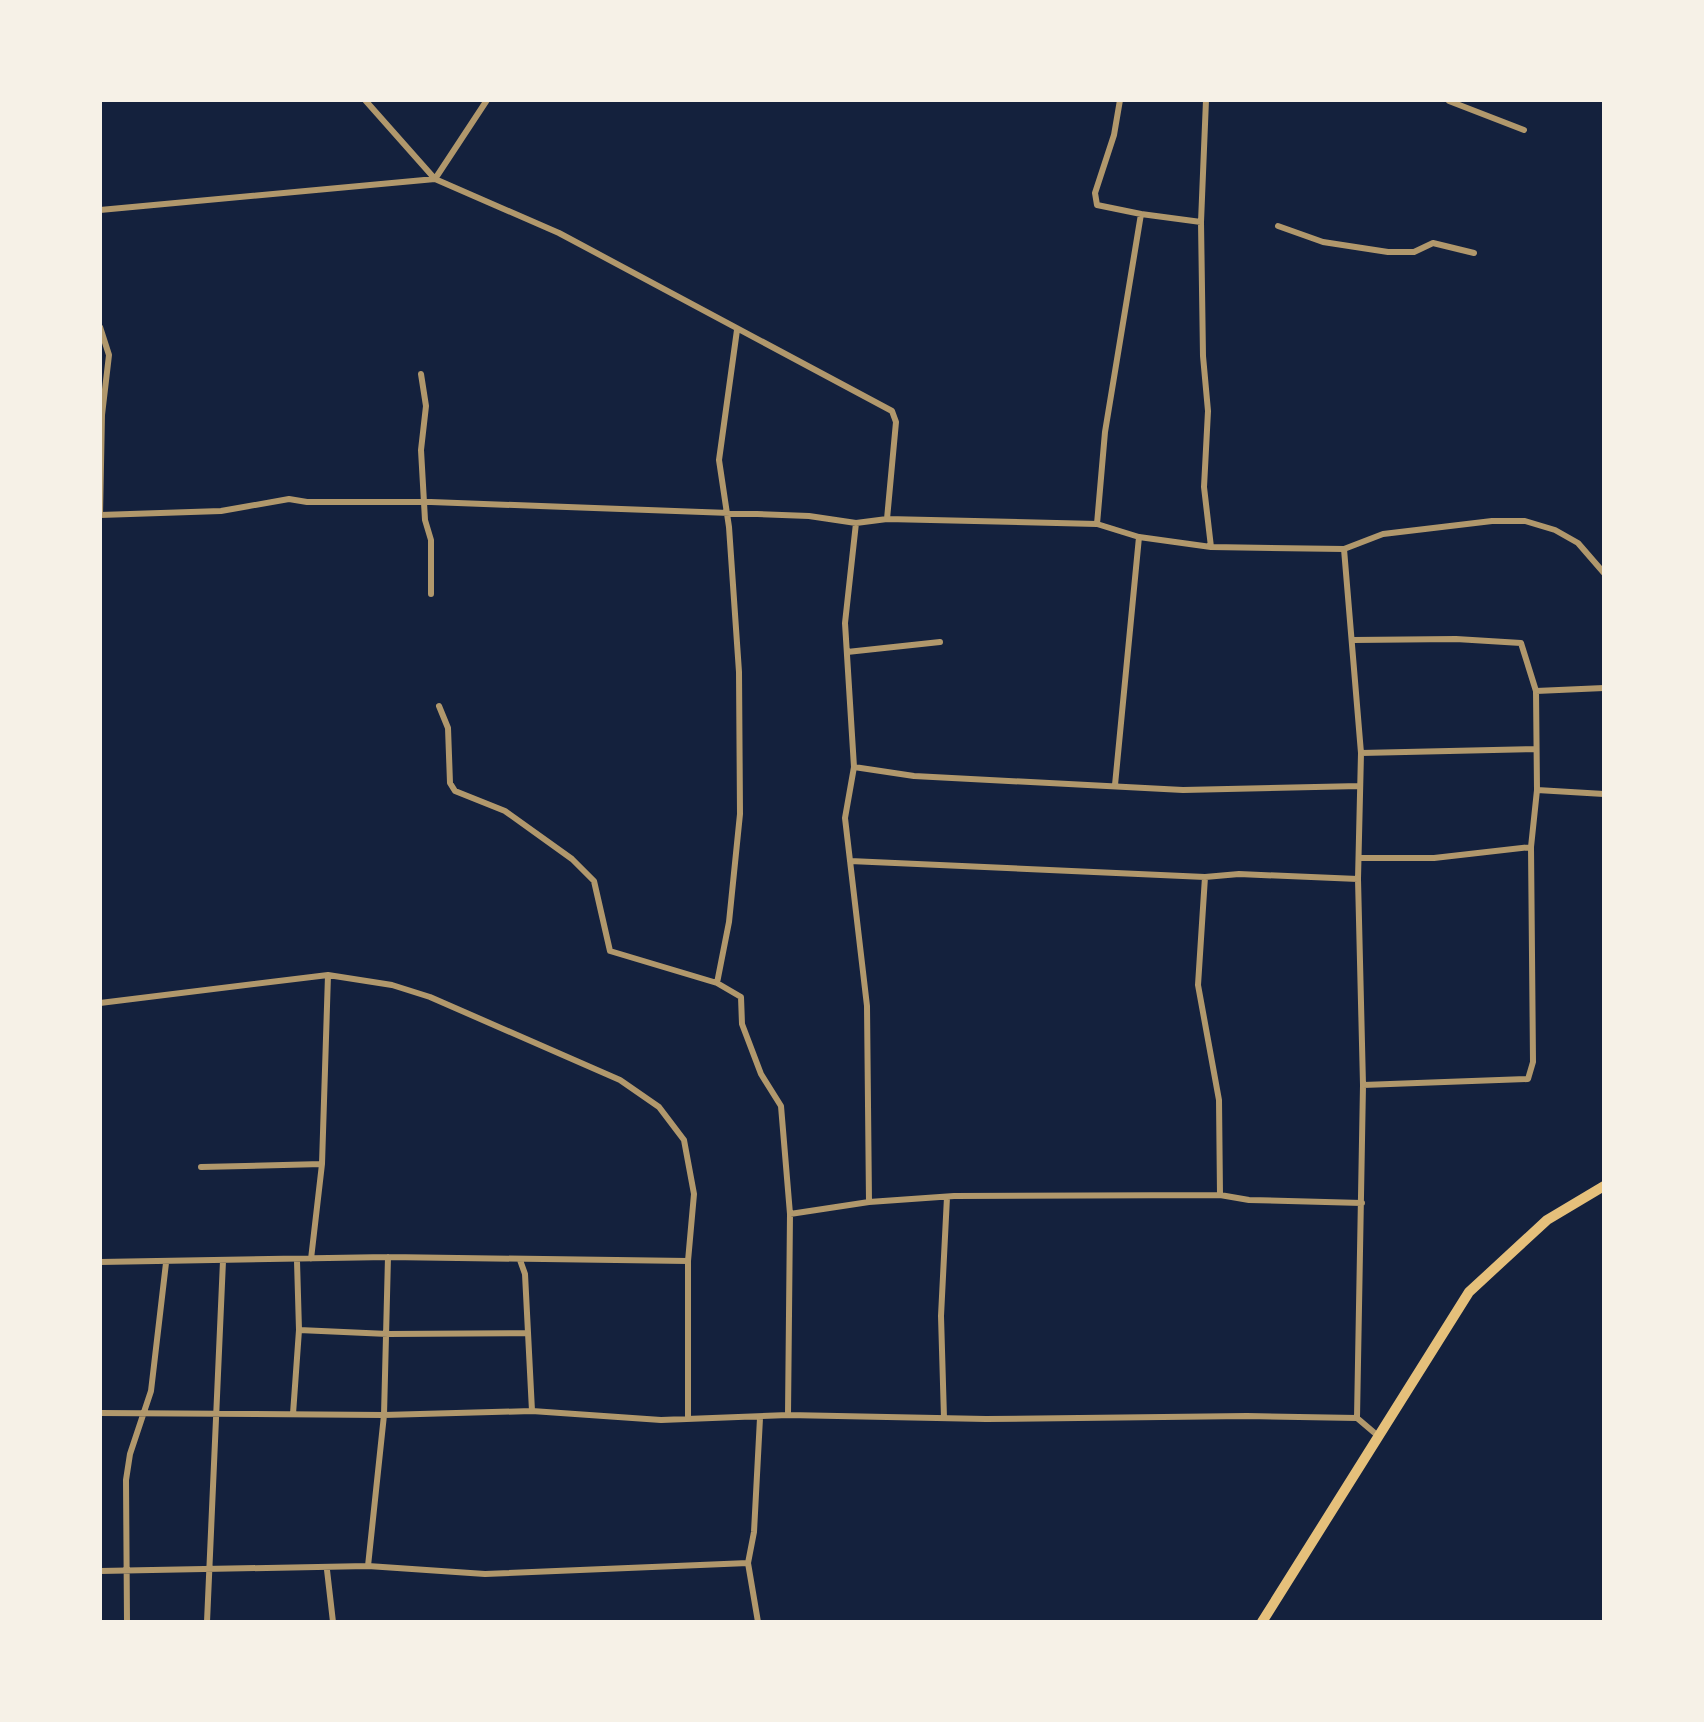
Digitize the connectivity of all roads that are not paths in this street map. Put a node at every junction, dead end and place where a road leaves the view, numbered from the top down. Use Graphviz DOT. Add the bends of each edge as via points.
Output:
graph roads {
  1 [pos="365,100"];
  2 [pos="487,100"];
  3 [pos="1120,100"];
  4 [pos="1206,100"];
  5 [pos="1449,101"];
  6 [pos="1524,130"];
  7 [pos="435,179"];
  8 [pos="100,210"];
  9 [pos="1141,214"];
  10 [pos="1201,222"];
  11 [pos="1278,226"];
  12 [pos="1474,253"];
  13 [pos="100,327"];
  14 [pos="737,330"];
  15 [pos="421,374"];
  16 [pos="424,502"];
  17 [pos="724,512"];
  18 [pos="887,519"];
  19 [pos="856,523"];
  20 [pos="1097,524"];
  21 [pos="1139,537"];
  22 [pos="1211,547"];
  23 [pos="1344,549"];
  24 [pos="1604,573"];
  25 [pos="431,594"];
  26 [pos="1353,640"];
  27 [pos="940,642"];
  28 [pos="847,652"];
  29 [pos="1604,688"];
  30 [pos="1536,691"];
  31 [pos="439,706"];
  32 [pos="1534,749"];
  33 [pos="1361,753"];
  34 [pos="854,767"];
  35 [pos="1115,785"];
  36 [pos="1360,786"];
  37 [pos="1537,790"];
  38 [pos="1604,794"];
  39 [pos="1531,847"];
  40 [pos="1360,858"];
  41 [pos="850,861"];
  42 [pos="1205,877"];
  43 [pos="1358,879"];
  44 [pos="328,975"];
  45 [pos="717,983"];
  46 [pos="100,1003"];
  47 [pos="1363,1085"];
  48 [pos="322,1164"];
  49 [pos="201,1167"];
  50 [pos="1604,1186"];
  51 [pos="1220,1195"];
  52 [pos="947,1197"];
  53 [pos="869,1202"];
  54 [pos="1362,1203"];
  55 [pos="790,1214"];
  56 [pos="388,1257"];
  57 [pos="311,1259"];
  58 [pos="520,1260"];
  59 [pos="223,1261"];
  60 [pos="297,1261"];
  61 [pos="688,1261"];
  62 [pos="100,1262"];
  63 [pos="166,1263"];
  64 [pos="299,1330"];
  65 [pos="528,1333"];
  66 [pos="388,1334"];
  67 [pos="532,1411"];
  68 [pos="100,1413"];
  69 [pos="145,1413"];
  70 [pos="216,1413"];
  71 [pos="293,1414"];
  72 [pos="384,1415"];
  73 [pos="788,1415"];
  74 [pos="688,1417"];
  75 [pos="760,1418"];
  76 [pos="944,1418"];
  77 [pos="1357,1418"];
  78 [pos="1377,1435"];
  79 [pos="748,1563"];
  80 [pos="368,1566"];
  81 [pos="209,1570"];
  82 [pos="327,1570"];
  83 [pos="100,1571"];
  84 [pos="126,1572"];
  85 [pos="127,1622"];
  86 [pos="207,1622"];
  87 [pos="333,1622"];
  88 [pos="758,1622"];
  89 [pos="1262,1622"];
  1 -- 7 [label="street"];
  2 -- 7 [label="street"];
  3 -- 9 [label="street" via="1095,193 1097,205"];
  4 -- 10 [label="street"];
  5 -- 6 [label="street"];
  7 -- 8 [label="street"];
  7 -- 14 [label="street" via="559,233"];
  9 -- 10 [label="street"];
  9 -- 20 [label="street" via="1105,432"];
  10 -- 22 [label="street" via="1208,411 1204,487"];
  11 -- 12 [label="street" via="1323,242 1388,252 1414,252 1433,243"];
  13 -- 16 [label="street" via="109,355 100,515 221,511 289,499"];
  14 -- 17 [label="street" via="719,460"];
  14 -- 18 [label="street" via="892,411 896,422"];
  15 -- 16 [label="street" via="426,406 421,450"];
  16 -- 17 [label="street"];
  16 -- 25 [label="street" via="431,540"];
  17 -- 19 [label="street"];
  17 -- 45 [label="street" via="739,672 740,814"];
  18 -- 19 [label="street"];
  18 -- 20 [label="street"];
  19 -- 28 [label="street" via="845,623"];
  20 -- 21 [label="street"];
  21 -- 22 [label="street"];
  21 -- 35 [label="street"];
  22 -- 23 [label="street"];
  23 -- 24 [label="street" via="1383,534 1525,521 1578,543"];
  23 -- 26 [label="street"];
  26 -- 30 [label="street" via="1521,643"];
  26 -- 33 [label="street"];
  27 -- 28 [label="street"];
  28 -- 34 [label="street"];
  29 -- 30 [label="street"];
  30 -- 32 [label="street"];
  31 -- 45 [label="street" via="448,728 450,783 455,791 505,811 594,881 610,951"];
  32 -- 33 [label="street"];
  32 -- 37 [label="street"];
  33 -- 36 [label="street"];
  34 -- 35 [label="street" via="914,776"];
  34 -- 41 [label="street" via="845,818"];
  35 -- 36 [label="street" via="1183,790"];
  36 -- 40 [label="street"];
  37 -- 38 [label="street"];
  37 -- 39 [label="street"];
  39 -- 40 [label="street" via="1434,858"];
  39 -- 47 [label="street" via="1533,1062 1528,1079"];
  40 -- 43 [label="street"];
  41 -- 42 [label="street"];
  41 -- 53 [label="street" via="867,1006"];
  42 -- 43 [label="street"];
  42 -- 51 [label="street" via="1198,985 1219,1100"];
  43 -- 47 [label="street"];
  44 -- 46 [label="street"];
  44 -- 48 [label="street"];
  44 -- 61 [label="street" via="430,997 644,1093 684,1140 694,1194"];
  45 -- 55 [label="street" via="741,997 742,1024 761,1074 781,1106"];
  47 -- 54 [label="street"];
  48 -- 49 [label="street"];
  48 -- 57 [label="street"];
  50 -- 78 [label="highway" via="1547,1220 1469,1292"];
  51 -- 52 [label="street"];
  51 -- 54 [label="street"];
  52 -- 53 [label="street"];
  52 -- 76 [label="street" via="941,1316"];
  53 -- 55 [label="street"];
  54 -- 77 [label="street"];
  55 -- 73 [label="street"];
  56 -- 57 [label="street"];
  56 -- 58 [label="street"];
  56 -- 66 [label="street"];
  57 -- 60 [label="street"];
  58 -- 61 [label="street"];
  58 -- 65 [label="street"];
  59 -- 60 [label="street"];
  59 -- 63 [label="street"];
  59 -- 70 [label="street"];
  60 -- 64 [label="street"];
  61 -- 74 [label="street"];
  62 -- 63 [label="street"];
  63 -- 69 [label="street"];
  64 -- 66 [label="street"];
  64 -- 71 [label="street"];
  65 -- 66 [label="street"];
  65 -- 67 [label="street"];
  66 -- 72 [label="street"];
  67 -- 72 [label="street"];
  67 -- 74 [label="street" via="661,1420"];
  68 -- 69 [label="street"];
  69 -- 70 [label="street"];
  69 -- 84 [label="street" via="128,1467"];
  70 -- 71 [label="street"];
  70 -- 81 [label="street"];
  71 -- 72 [label="street"];
  72 -- 80 [label="street"];
  73 -- 75 [label="street"];
  73 -- 76 [label="street"];
  74 -- 75 [label="street"];
  75 -- 79 [label="street"];
  76 -- 77 [label="street"];
  77 -- 78 [label="street"];
  78 -- 89 [label="highway"];
  79 -- 80 [label="street" via="485,1574"];
  79 -- 88 [label="street"];
  80 -- 82 [label="street"];
  81 -- 82 [label="street"];
  81 -- 84 [label="street"];
  81 -- 86 [label="street"];
  82 -- 87 [label="street"];
  83 -- 84 [label="street"];
  84 -- 85 [label="street"];
}
